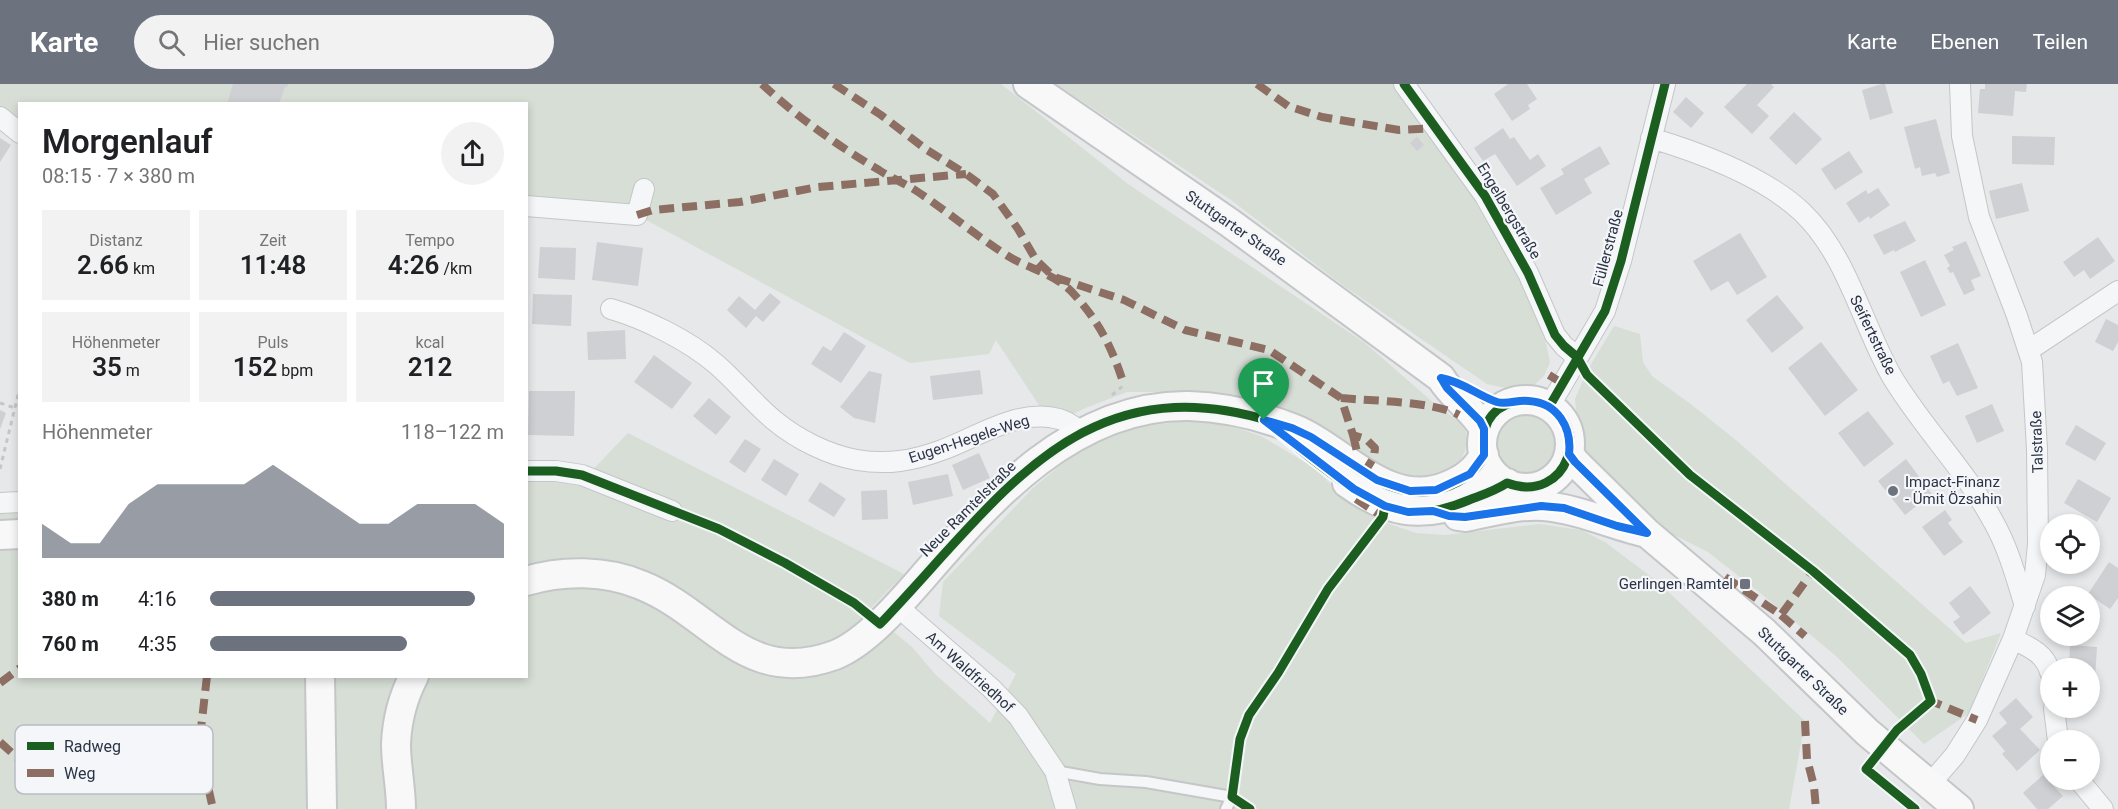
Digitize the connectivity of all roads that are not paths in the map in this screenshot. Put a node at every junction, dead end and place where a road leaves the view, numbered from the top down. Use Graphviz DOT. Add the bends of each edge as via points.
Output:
graph roads {
  1 [pos="1028,84"];
  2 [pos="1404,84"];
  3 [pos="1665,84"];
  4 [pos="1960,84"];
  5 [pos="0,117"];
  6 [pos="18,132"];
  7 [pos="1651,138"];
  8 [pos="644,189"];
  9 [pos="528,206"];
  10 [pos="2118,291"];
  11 [pos="611,309"];
  12 [pos="2029,350"];
  13 [pos="1577,357"];
  14 [pos="1441,378"];
  15 [pos="1508,404"];
  16 [pos="1549,407"];
  17 [pos="1264,420"];
  18 [pos="1083,433"];
  19 [pos="1484,442"];
  20 [pos="1569,454"];
  21 [pos="528,471"];
  22 [pos="1507,483"];
  23 [pos="1548,483"];
  24 [pos="18,502"];
  25 [pos="0,503"];
  26 [pos="1433,511"];
  27 [pos="672,512"];
  28 [pos="1647,533"];
  29 [pos="18,534"];
  30 [pos="0,535"];
  31 [pos="528,581"];
  32 [pos="2025,606"];
  33 [pos="888,615"];
  34 [pos="2013,639"];
  35 [pos="2043,658"];
  36 [pos="320,678"];
  37 [pos="413,678"];
  38 [pos="1055,771"];
  39 [pos="1930,784"];
  40 [pos="2087,790"];
  41 [pos="1952,807"];
  42 [pos="322,809"];
  43 [pos="401,809"];
  44 [pos="1066,809"];
  45 [pos="1226,809"];
  46 [pos="2103,809"];
  1 -- 14 [label="main road, Stuttgarter Straße" via="1222,217"];
  2 -- 13 [label="street, Engelbergstraße" via="1490,203 1528,273 1555,335"];
  3 -- 7 [label="street, Füllerstraße"];
  4 -- 12 [label="street, Talstraße" via="1964,147 1979,217"];
  5 -- 6 [label="street"];
  7 -- 13 [label="street, Füllerstraße" via="1611,296"];
  7 -- 32 [label="street, Seifertstraße" via="1727,165 1780,195 1814,224 1834,254 1892,375 1992,519"];
  8 -- 9 [label="street" via="637,214"];
  10 -- 12 [label="street"];
  11 -- 18 [label="street, Eugen-Hegele-Weg" via="632,315 714,362 775,421 801,438 855,460 888,463 918,458 985,431 1034,417 1059,419"];
  12 -- 32 [label="street, Talstraße" via="2035,397 2038,544 2035,575"];
  13 -- 16 [label="street, Füllerstraße"];
  14 -- 15 [label="main road, Stuttgarter Straße"];
  14 -- 19 [label="main road, Stuttgarter Straße" via="1480,421"];
  15 -- 16 [label="main road" via="1529,400"];
  15 -- 19 [label="main road" via="1493,413"];
  16 -- 20 [label="main road" via="1569,433"];
  17 -- 18 [label="main road, Neue Ramtelstraße" via="1225,409 1168,407 1122,415"];
  17 -- 19 [label="main road, Neue Ramtelstraße" via="1311,437 1364,473 1410,491 1436,490 1470,474"];
  17 -- 26 [label="main road, Neue Ramtelstraße" via="1354,489 1385,506 1408,512"];
  18 -- 33 [label="main road, Neue Ramtelstraße" via="1031,467 990,504"];
  19 -- 22 [label="main road" via="1489,466"];
  20 -- 23 [label="main road" via="1562,471"];
  20 -- 28 [label="main road, Stuttgarter Straße"];
  21 -- 27 [label="street" via="582,475"];
  22 -- 23 [label="main road" via="1528,488"];
  22 -- 26 [label="main road, Neue Ramtelstraße"];
  23 -- 28 [label="main road, Stuttgarter Straße" via="1580,494"];
  24 -- 25 [label="street"];
  26 -- 28 [label="main road" via="1465,517 1541,506 1564,508"];
  28 -- 39 [label="main road, Stuttgarter Straße" via="1735,606 1867,732"];
  29 -- 30 [label="main road"];
  31 -- 33 [label="main road, Neue Ramtelstraße" via="589,573 641,585 665,597 724,639 759,657 785,663 813,662 840,653"];
  32 -- 34 [label="street, Talstraße"];
  33 -- 38 [label="street, Am Waldfriedhof" via="991,688 1018,716"];
  34 -- 35 [label="street"];
  34 -- 39 [label="street, Talstraße" via="1977,720"];
  36 -- 42 [label="main road"];
  37 -- 43 [label="main road" via="400,716 396,744"];
  38 -- 44 [label="street, Am Waldfriedhof"];
  38 -- 45 [label="lane" via="1232,797"];
  39 -- 41 [label="main road, Stuttgarter Straße"];
  40 -- 46 [label="street"];
}
